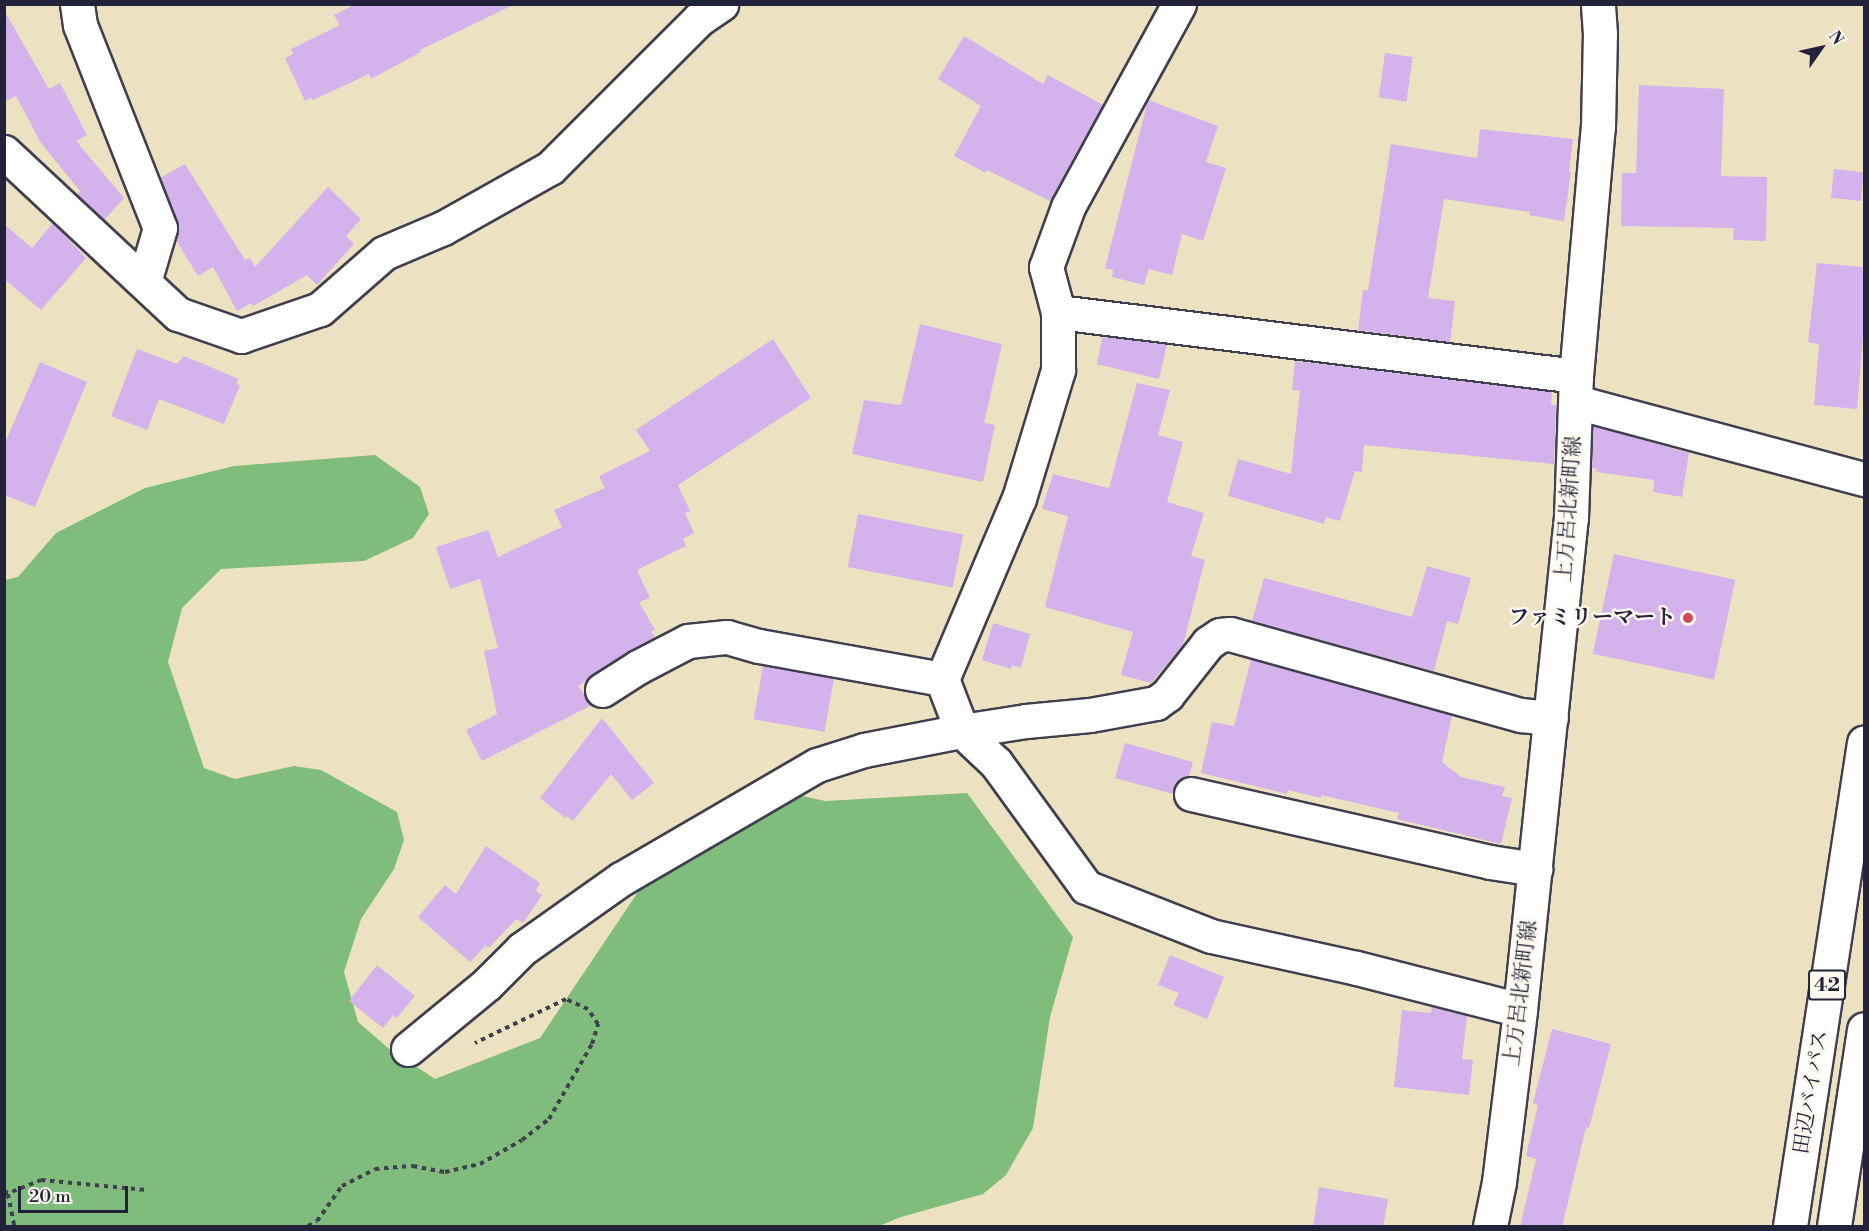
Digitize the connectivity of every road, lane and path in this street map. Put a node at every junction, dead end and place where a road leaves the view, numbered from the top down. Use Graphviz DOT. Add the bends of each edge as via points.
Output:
graph roads {
  1 [pos="77,4"];
  2 [pos="720,4"];
  3 [pos="1179,4"];
  4 [pos="1598,4"];
  5 [pos="4,152"];
  6 [pos="144,282"];
  7 [pos="1058,312"];
  8 [pos="1576,389"];
  9 [pos="1864,479"];
  10 [pos="942,679"];
  11 [pos="602,690"];
  12 [pos="1551,718"];
  13 [pos="962,731"];
  14 [pos="1864,743"];
  15 [pos="1191,794"];
  16 [pos="1535,869"];
  17 [pos="1520,1010"];
  18 [pos="1864,1029"];
  19 [pos="467,1047"];
  20 [pos="408,1049"];
  21 [pos="147,1190"];
  22 [pos="6,1193"];
  23 [pos="14,1227"];
  24 [pos="308,1227"];
  25 [pos="1490,1227"];
  26 [pos="1790,1227"];
  27 [pos="1834,1227"];
  1 -- 6 [label="main road" via="80,25 160,228"];
  2 -- 6 [label="main road" via="699,19 550,168 443,228 384,253 320,309 242,336 178,314"];
  3 -- 7 [label="main road" via="1068,207 1046,267"];
  4 -- 8 [label="main road, 上万呂北新町線" via="1598,127"];
  5 -- 6 [label="main road"];
  7 -- 8 [label="main road"];
  7 -- 10 [label="main road" via="1058,370 1019,498"];
  8 -- 9 [label="main road"];
  8 -- 12 [label="main road, 上万呂北新町線" via="1571,518"];
  10 -- 11 [label="main road" via="727,637 688,641"];
  10 -- 13 [label="main road"];
  12 -- 13 [label="main road" via="1521,715 1230,634 1208,643 1167,695 1156,703"];
  12 -- 16 [label="main road, 上万呂北新町線"];
  13 -- 17 [label="main road" via="996,763 1086,886 1211,936"];
  13 -- 20 [label="main road" via="864,750 817,765 621,879 522,949 487,984"];
  14 -- 26 [label="main road, 田辺バイパス / 42"];
  15 -- 16 [label="main road"];
  16 -- 17 [label="main road, 上万呂北新町線"];
  17 -- 25 [label="main road, 上万呂北新町線"];
  18 -- 27 [label="main road, 田辺バイパス"];
  19 -- 24 [label="path" via="566,999 588,1009 598,1024 592,1044 549,1119 522,1140 480,1164 445,1172 412,1166 375,1169 342,1186 317,1221"];
  21 -- 22 [label="path" via="41,1180"];
  22 -- 23 [label="path"];
}
